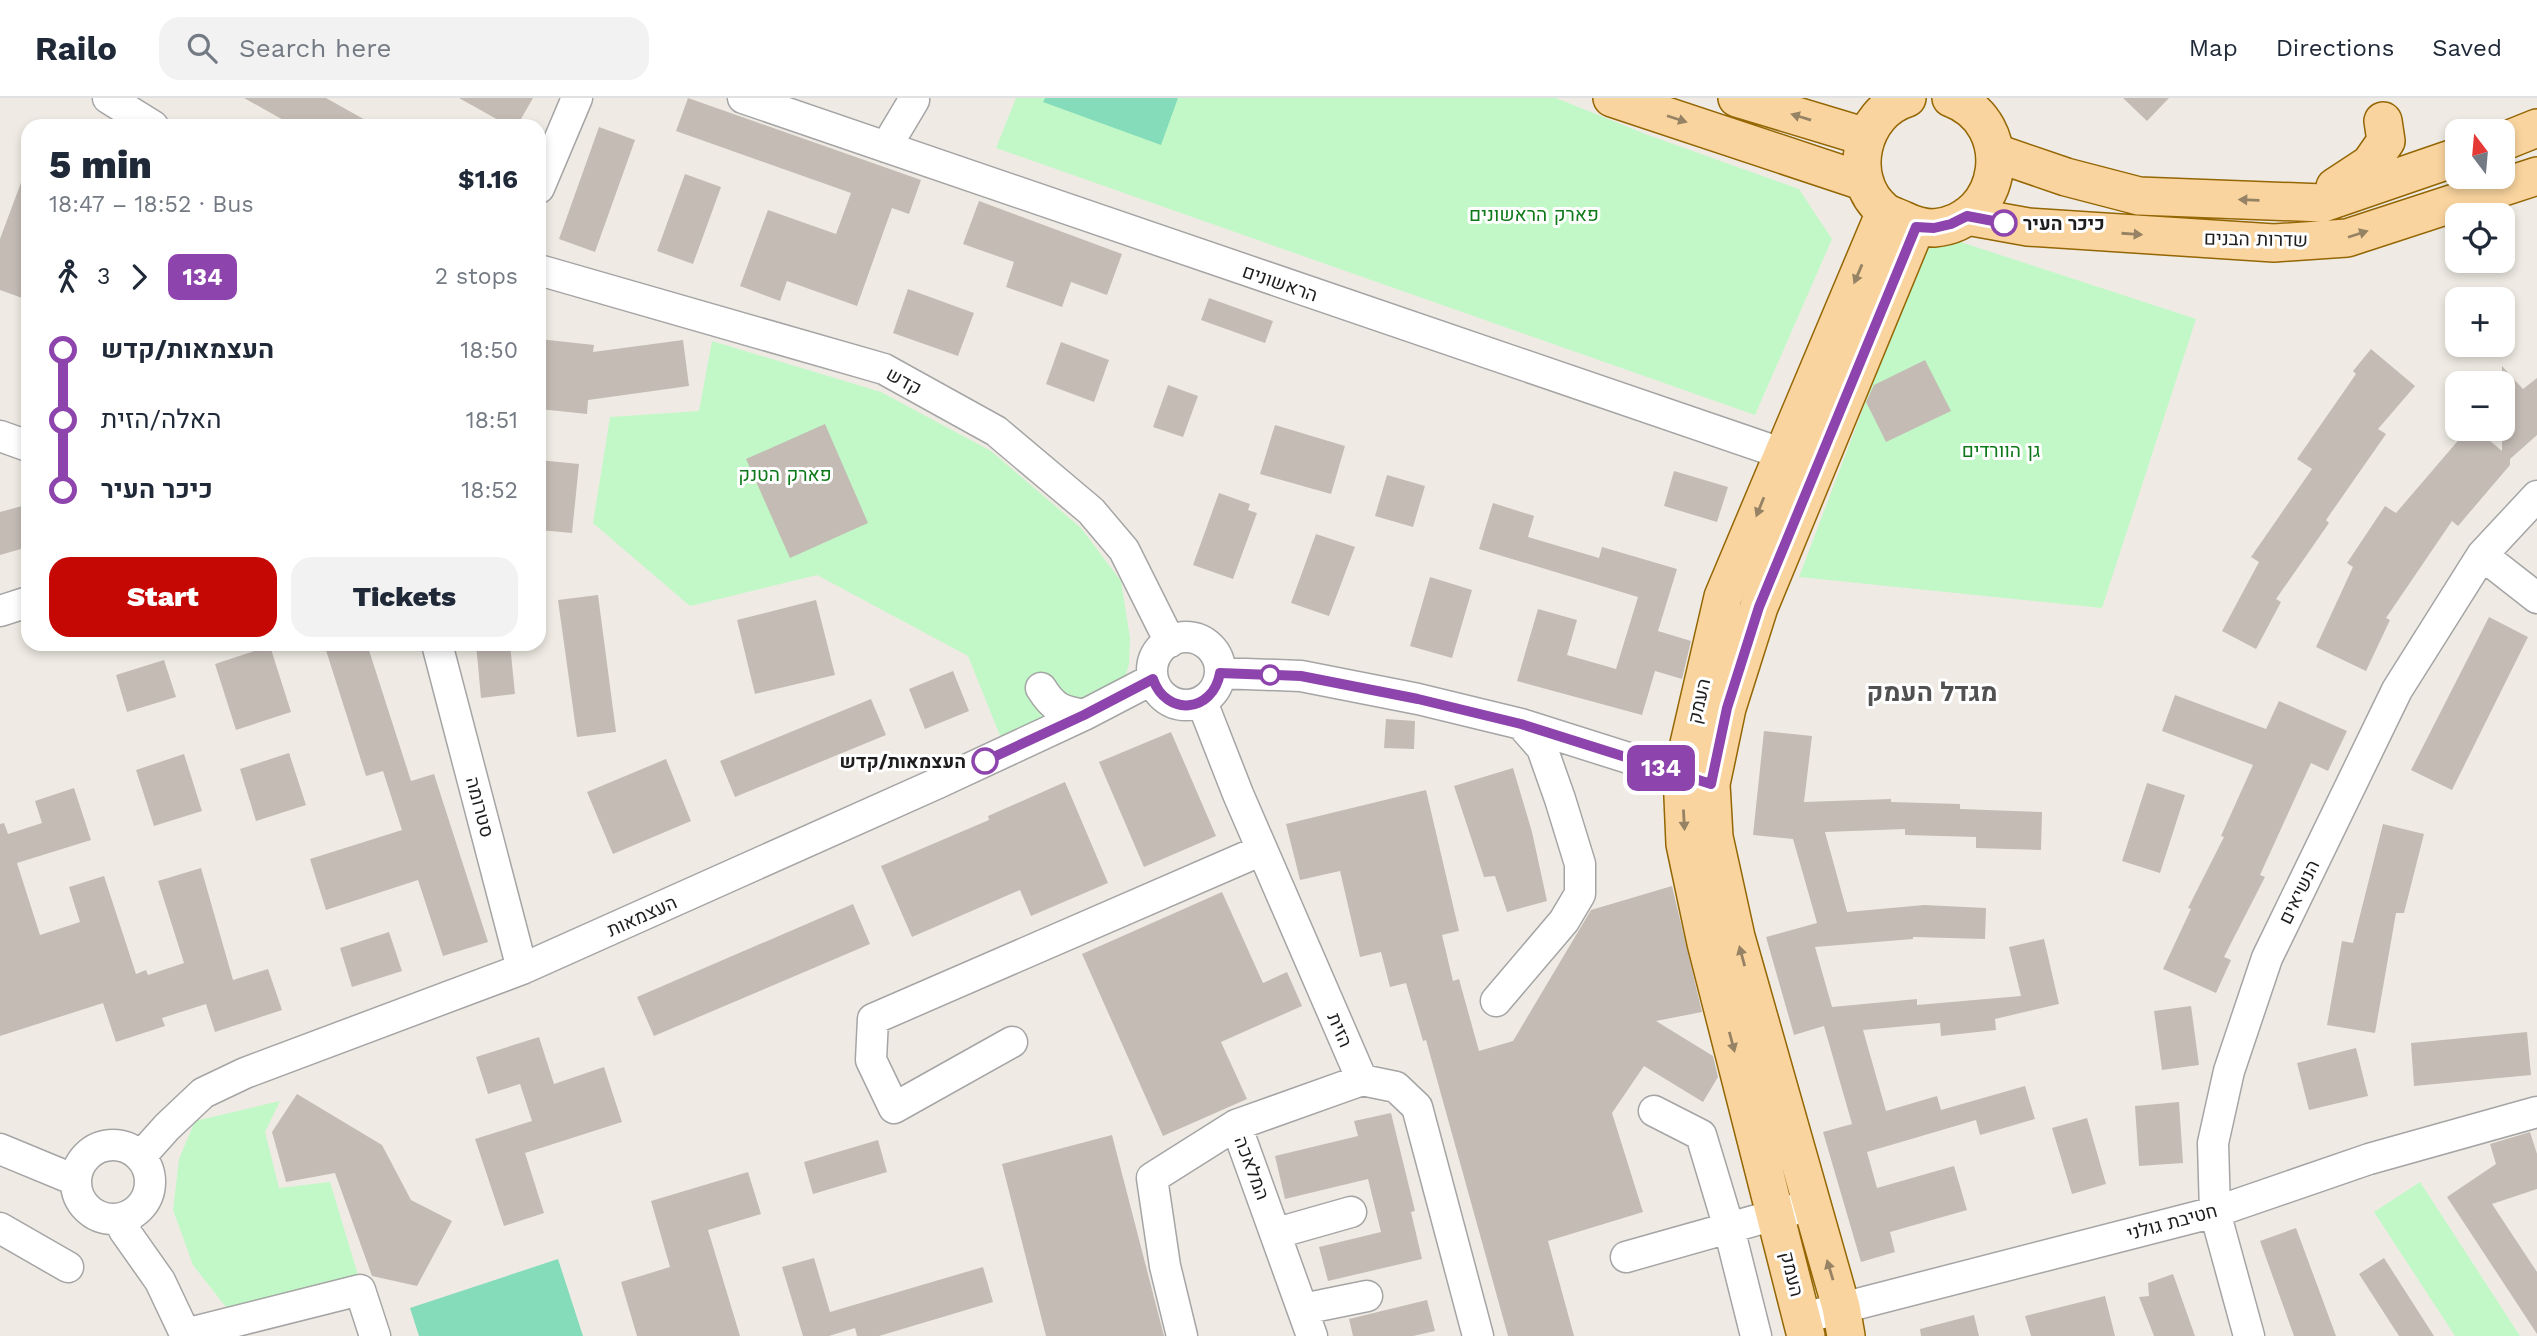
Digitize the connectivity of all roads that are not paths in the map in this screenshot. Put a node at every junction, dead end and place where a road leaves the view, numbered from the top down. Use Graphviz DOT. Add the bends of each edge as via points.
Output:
graph roads {
  1 [pos="108,98"];
  2 [pos="577,98"];
  3 [pos="743,98"];
  4 [pos="1612,98"];
  5 [pos="1737,98"];
  6 [pos="1907,98"];
  7 [pos="914,100"];
  8 [pos="1971,104"];
  9 [pos="139,119"];
  10 [pos="2537,128"];
  11 [pos="1866,137"];
  12 [pos="2515,137"];
  13 [pos="886,147"];
  14 [pos="1996,153"];
  15 [pos="2445,155"];
  16 [pos="2445,160"];
  17 [pos="546,171"];
  18 [pos="2537,176"];
  19 [pos="1865,182"];
  20 [pos="2309,202"];
  21 [pos="1967,216"];
  22 [pos="1900,219"];
  23 [pos="546,272"];
  24 [pos="0,436"];
  25 [pos="21,444"];
  26 [pos="1781,455"];
  27 [pos="1817,465"];
  28 [pos="2537,496"];
  29 [pos="2482,555"];
  30 [pos="2537,598"];
  31 [pos="21,604"];
  32 [pos="0,611"];
  33 [pos="1170,642"];
  34 [pos="439,651"];
  35 [pos="1220,673"];
  36 [pos="1153,679"];
  37 [pos="1041,688"];
  38 [pos="1202,702"];
  39 [pos="1084,715"];
  40 [pos="1521,724"];
  41 [pos="1697,779"];
  42 [pos="1262,850"];
  43 [pos="522,969"];
  44 [pos="1496,1001"];
  45 [pos="1012,1042"];
  46 [pos="1362,1080"];
  47 [pos="1654,1111"];
  48 [pos="2537,1112"];
  49 [pos="1236,1125"];
  50 [pos="0,1149"];
  51 [pos="141,1156"];
  52 [pos="75,1180"];
  53 [pos="1794,1210"];
  54 [pos="1351,1212"];
  55 [pos="2215,1212"];
  56 [pos="128,1217"];
  57 [pos="0,1228"];
  58 [pos="1729,1228"];
  59 [pos="1277,1233"];
  60 [pos="1626,1257"];
  61 [pos="68,1267"];
  62 [pos="1367,1296"];
  63 [pos="1308,1322"];
  64 [pos="1843,1322"];
  65 [pos="1805,1327"];
  66 [pos="186,1335"];
  67 [pos="375,1336"];
  68 [pos="1182,1336"];
  69 [pos="1478,1336"];
  70 [pos="1756,1336"];
  71 [pos="2249,1336"];
  1 -- 9 [label="street"];
  2 -- 17 [label="street"];
  3 -- 13 [label="street, הראשונים"];
  4 -- 19 [label="main road, one-way"];
  11 -- 5 [label="main road, one-way"];
  6 -- 11 [label="main road" via="1879,116"];
  7 -- 13 [label="street"];
  8 -- 14 [label="main road" via="1990,133"];
  10 -- 12 [label="main road"];
  11 -- 19 [label="main road" via="1861,159"];
  13 -- 26 [label="street, הראשונים"];
  20 -- 14 [label="main road, שדרות הבנים, one-way" via="2139,196"];
  14 -- 21 [label="main road" via="1994,177 1984,199"];
  15 -- 20 [label="main road" via="2426,153 2399,139 2384,121 2386,141 2370,164"];
  16 -- 20 [label="main road, שדרות הבנים" via="2323,203"];
  21 -- 18 [label="main road, שדרות הבנים, one-way" via="2028,227 2298,242 2347,238"];
  19 -- 22 [label="main road" via="1873,198"];
  21 -- 22 [label="main road" via="1934,228"];
  22 -- 26 [label="main road, העמק, one-way"];
  22 -- 27 [label="main road, העמק"];
  23 -- 33 [label="street, קדש" via="884,369 996,431 1091,511 1124,550"];
  24 -- 25 [label="street"];
  26 -- 27 [label="street, הראשונים"];
  26 -- 41 [label="main road, העמק, one-way" via="1723,597"];
  27 -- 41 [label="main road, העמק"];
  28 -- 29 [label="street, הנשיאים"];
  29 -- 30 [label="street"];
  29 -- 55 [label="street, הנשיאים" via="2397,690 2267,958 2229,1071 2213,1143"];
  31 -- 32 [label="street"];
  33 -- 35 [label="street" via="1190,638 1209,646"];
  33 -- 36 [label="street" via="1155,657"];
  34 -- 43 [label="street, סטרומה"];
  35 -- 38 [label="street" via="1215,690"];
  35 -- 40 [label="street" via="1301,676"];
  36 -- 38 [label="street" via="1156,689 1171,702"];
  36 -- 39 [label="street, העצמאות"];
  37 -- 39 [label="street" via="1061,711"];
  38 -- 42 [label="street, הזית"];
  39 -- 43 [label="street, העצמאות"];
  40 -- 41 [label="street"];
  40 -- 44 [label="street" via="1542,748 1560,799 1580,864 1580,894 1564,921"];
  41 -- 53 [label="main road, העמק" via="1714,836"];
  42 -- 45 [label="street" via="873,1019 871,1060 894,1108"];
  42 -- 46 [label="street, הזית"];
  43 -- 51 [label="street, העצמאות" via="203,1093"];
  46 -- 49 [label="street, המלאכה"];
  46 -- 69 [label="street" via="1396,1087 1417,1107"];
  47 -- 58 [label="street" via="1701,1135"];
  48 -- 55 [label="street, חטיבת גולני" via="2369,1159"];
  49 -- 59 [label="street, המלאכה"];
  49 -- 68 [label="street" via="1152,1178 1165,1266"];
  50 -- 52 [label="street"];
  51 -- 52 [label="street" via="119,1145 94,1149 78,1168"];
  51 -- 56 [label="street" via="149,1172 150,1190 143,1206"];
  52 -- 56 [label="street" via="86,1208 98,1217"];
  53 -- 58 [label="street"];
  64 -- 53 [label="main road, העמק, one-way"];
  53 -- 65 [label="main road, העמק"];
  54 -- 59 [label="street"];
  55 -- 64 [label="street, חטיבת גולני"];
  55 -- 71 [label="street, הנשיאים"];
  56 -- 66 [label="street" via="124,1230 160,1281"];
  57 -- 61 [label="street"];
  58 -- 60 [label="street"];
  58 -- 70 [label="street"];
  59 -- 63 [label="street, המלאכה"];
  62 -- 63 [label="street"];
  64 -- 65 [label="street, חטיבת גולני"];
  66 -- 67 [label="street" via="360,1290"];
}
